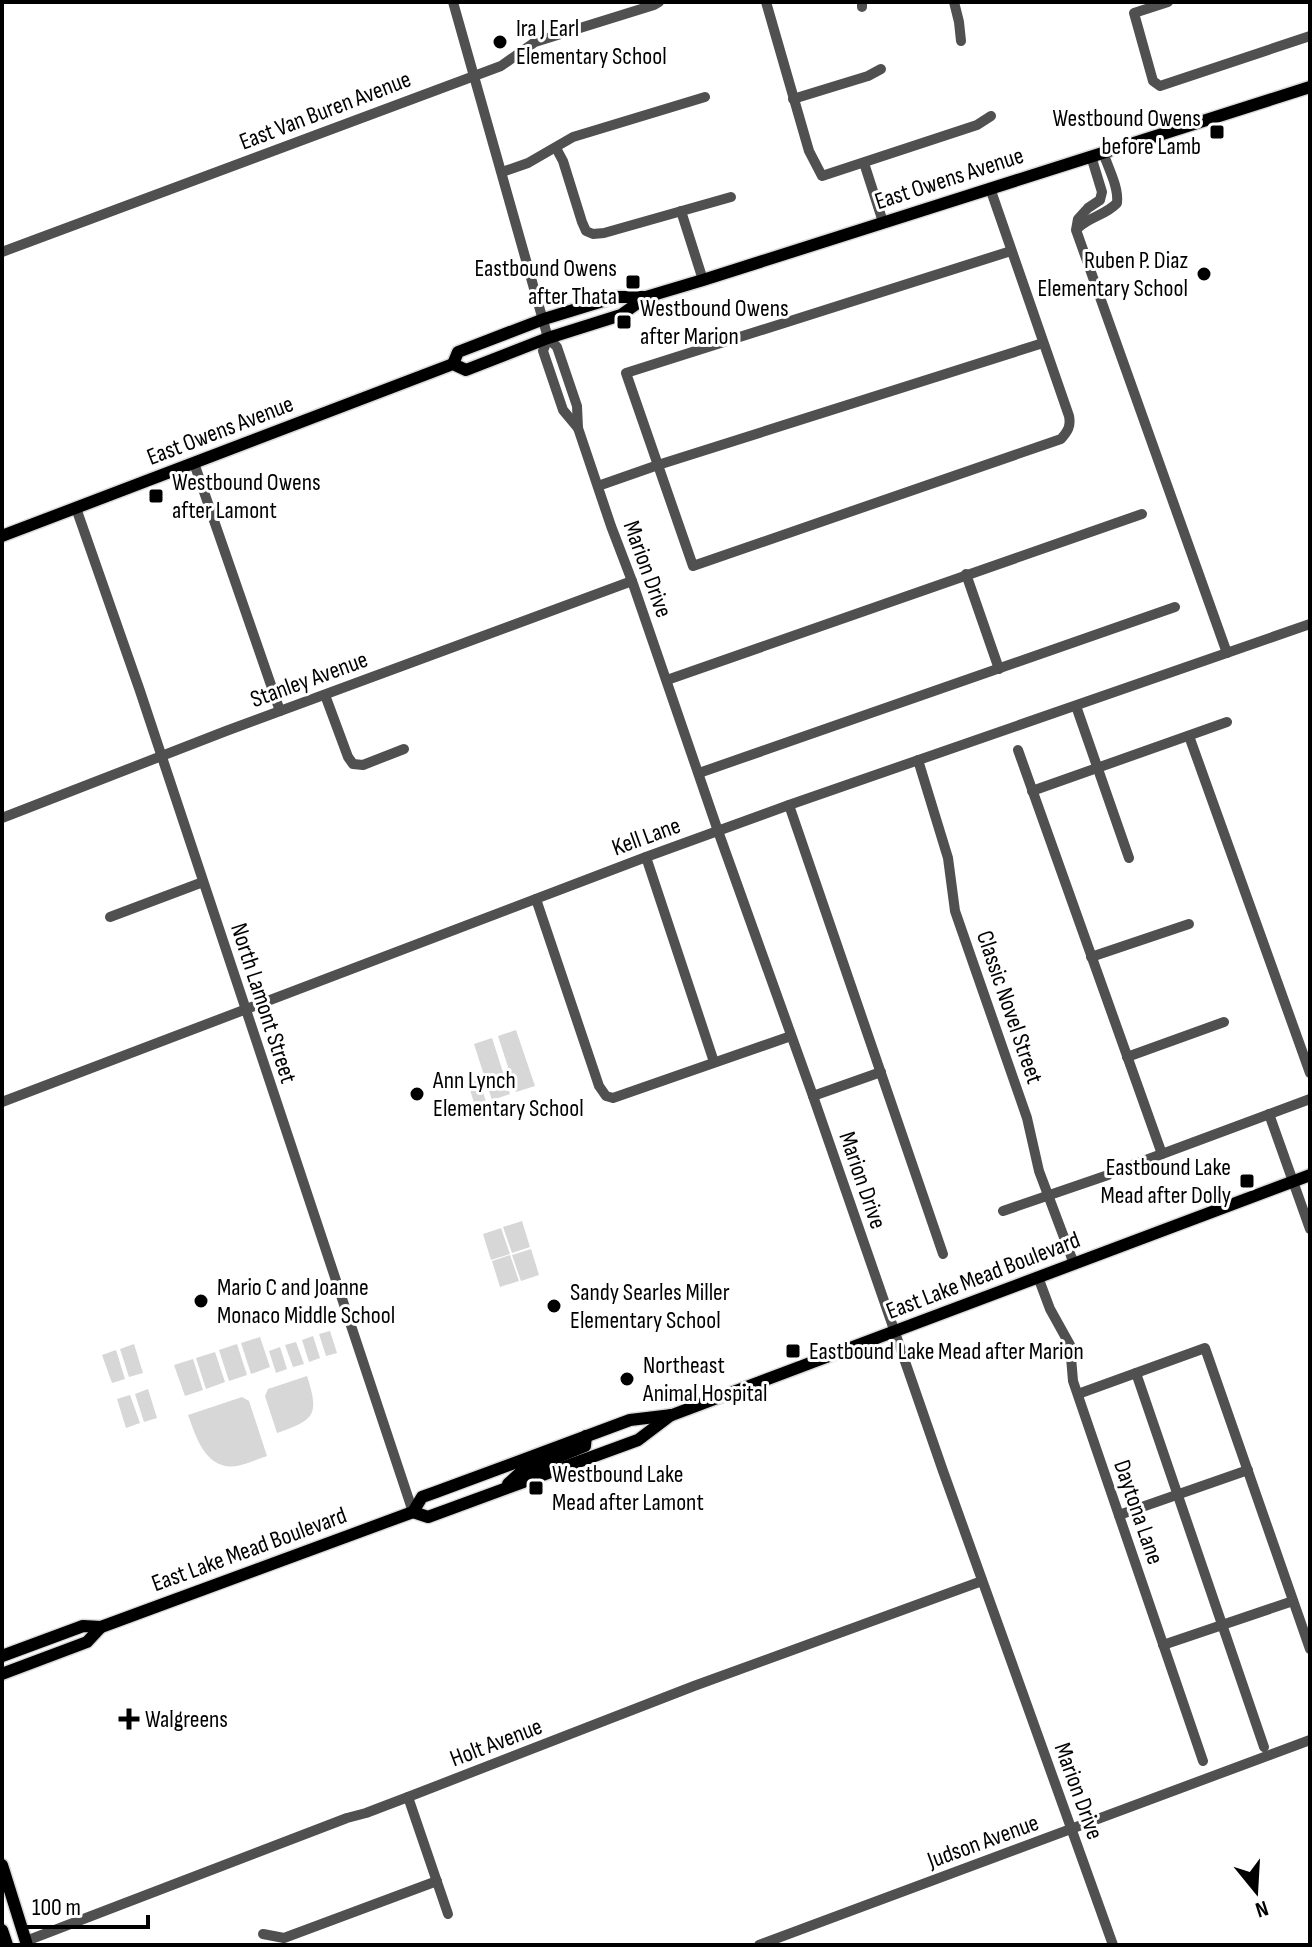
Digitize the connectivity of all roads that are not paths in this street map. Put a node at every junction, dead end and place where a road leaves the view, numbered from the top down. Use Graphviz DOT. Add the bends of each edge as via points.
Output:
graph roads {
  1 [pos="453,2"];
  2 [pos="659,2"];
  3 [pos="766,2"];
  4 [pos="954,2"];
  5 [pos="1168,2"];
  6 [pos="1310,36"];
  7 [pos="961,41"];
  8 [pos="881,69"];
  9 [pos="474,75"];
  10 [pos="1310,87"];
  11 [pos="705,97"];
  12 [pos="793,99"];
  13 [pos="991,116"];
  14 [pos="556,148"];
  15 [pos="1097,154"];
  16 [pos="864,163"];
  17 [pos="502,172"];
  18 [pos="990,188"];
  19 [pos="731,197"];
  20 [pos="681,211"];
  21 [pos="883,222"];
  22 [pos="1076,230"];
  23 [pos="1011,251"];
  24 [pos="2,252"];
  25 [pos="703,280"];
  26 [pos="646,297"];
  27 [pos="544,319"];
  28 [pos="548,338"];
  29 [pos="1043,343"];
  30 [pos="453,364"];
  31 [pos="194,463"];
  32 [pos="658,465"];
  33 [pos="598,486"];
  34 [pos="76,508"];
  35 [pos="1142,514"];
  36 [pos="2,536"];
  37 [pos="966,574"];
  38 [pos="632,581"];
  39 [pos="1175,607"];
  40 [pos="1310,624"];
  41 [pos="1227,653"];
  42 [pos="999,669"];
  43 [pos="667,680"];
  44 [pos="325,695"];
  45 [pos="1076,706"];
  46 [pos="280,711"];
  47 [pos="1227,722"];
  48 [pos="1189,736"];
  49 [pos="404,749"];
  50 [pos="1018,750"];
  51 [pos="162,756"];
  52 [pos="918,760"];
  53 [pos="1096,768"];
  54 [pos="699,773"];
  55 [pos="1032,791"];
  56 [pos="789,805"];
  57 [pos="2,818"];
  58 [pos="718,831"];
  59 [pos="646,857"];
  60 [pos="1129,858"];
  61 [pos="203,882"];
  62 [pos="536,899"];
  63 [pos="110,917"];
  64 [pos="1189,924"];
  65 [pos="1091,957"];
  66 [pos="245,1009"];
  67 [pos="1224,1022"];
  68 [pos="791,1036"];
  69 [pos="1127,1057"];
  70 [pos="714,1062"];
  71 [pos="881,1072"];
  72 [pos="1310,1073"];
  73 [pos="813,1096"];
  74 [pos="1310,1099"];
  75 [pos="2,1102"];
  76 [pos="1269,1114"];
  77 [pos="1162,1154"];
  78 [pos="1127,1167"];
  79 [pos="1108,1175"];
  80 [pos="1310,1175"];
  81 [pos="1294,1181"];
  82 [pos="1049,1196"];
  83 [pos="1003,1211"];
  84 [pos="1310,1229"];
  85 [pos="943,1254"];
  86 [pos="1074,1264"];
  87 [pos="1038,1277"];
  88 [pos="895,1332"];
  89 [pos="1136,1373"];
  90 [pos="1078,1394"];
  91 [pos="672,1415"];
  92 [pos="586,1436"];
  93 [pos="1248,1470"];
  94 [pos="503,1489"];
  95 [pos="1177,1495"];
  96 [pos="413,1512"];
  97 [pos="1119,1515"];
  98 [pos="982,1581"];
  99 [pos="1293,1601"];
  100 [pos="1222,1625"];
  101 [pos="101,1627"];
  102 [pos="1163,1645"];
  103 [pos="1310,1649"];
  104 [pos="2,1656"];
  105 [pos="2,1674"];
  106 [pos="1310,1740"];
  107 [pos="1264,1747"];
  108 [pos="1203,1761"];
  109 [pos="408,1797"];
  110 [pos="1072,1829"];
  111 [pos="2,1865"];
  112 [pos="437,1881"];
  113 [pos="448,1914"];
  114 [pos="2,1930"];
  115 [pos="263,1934"];
  116 [pos="26,1943"];
  117 [pos="7,1945"];
  118 [pos="759,1945"];
  119 [pos="1113,1945"];
  1 -- 9 [label="street, Marion Drive"];
  2 -- 9 [label="street, East Van Buren Avenue" via="535,42 501,66"];
  3 -- 12 [label="street"];
  4 -- 7 [label="street"];
  5 -- 6 [label="street" via="1134,13 1153,81 1160,86"];
  8 -- 12 [label="street"];
  9 -- 17 [label="street, Marion Drive"];
  9 -- 24 [label="street, East Van Buren Avenue"];
  10 -- 15 [label="main road, East Owens Avenue"];
  11 -- 14 [label="street" via="573,137"];
  12 -- 16 [label="street" via="822,176"];
  13 -- 16 [label="street"];
  14 -- 17 [label="street"];
  14 -- 20 [label="street" via="586,231 604,233"];
  15 -- 18 [label="main road, East Owens Avenue"];
  15 -- 22 [label="street" via="1100,200 1078,219"];
  15 -- 22 [label="street" via="1118,189 1117,203"];
  16 -- 21 [label="street"];
  17 -- 27 [label="street, Marion Drive"];
  18 -- 21 [label="main road, East Owens Avenue"];
  18 -- 23 [label="street"];
  19 -- 20 [label="street"];
  20 -- 25 [label="street"];
  21 -- 25 [label="main road, East Owens Avenue"];
  22 -- 41 [label="street"];
  23 -- 29 [label="street"];
  23 -- 32 [label="street" via="626,373"];
  25 -- 26 [label="main road, East Owens Avenue"];
  26 -- 27 [label="main road, East Owens Avenue" via="616,297"];
  26 -- 28 [label="main road, East Owens Avenue" via="621,315"];
  27 -- 28 [label="street, Marion Drive"];
  27 -- 30 [label="main road, East Owens Avenue" via="458,352"];
  28 -- 30 [label="main road, East Owens Avenue" via="466,370"];
  28 -- 33 [label="street, Marion Drive" via="557,347 577,406 578,428"];
  29 -- 32 [label="street"];
  29 -- 32 [label="street" via="1069,416 1061,439 693,566"];
  30 -- 31 [label="main road, East Owens Avenue"];
  31 -- 34 [label="main road, East Owens Avenue"];
  31 -- 46 [label="street"];
  32 -- 33 [label="street"];
  33 -- 38 [label="street, Marion Drive"];
  34 -- 36 [label="main road, East Owens Avenue"];
  34 -- 51 [label="street, North Lamont Street"];
  35 -- 37 [label="street"];
  37 -- 42 [label="street"];
  37 -- 43 [label="street"];
  38 -- 43 [label="street, Marion Drive"];
  38 -- 44 [label="street, Stanley Avenue"];
  39 -- 42 [label="street"];
  40 -- 41 [label="street, Kell Lane"];
  41 -- 45 [label="street, Kell Lane"];
  42 -- 54 [label="street"];
  43 -- 54 [label="street, Marion Drive"];
  44 -- 46 [label="street, Stanley Avenue"];
  44 -- 49 [label="street" via="353,764"];
  45 -- 52 [label="street, Kell Lane"];
  45 -- 53 [label="street"];
  46 -- 51 [label="street, Stanley Avenue"];
  47 -- 48 [label="street"];
  48 -- 53 [label="street"];
  48 -- 72 [label="street"];
  50 -- 55 [label="street"];
  51 -- 57 [label="street, Stanley Avenue"];
  51 -- 61 [label="street, North Lamont Street"];
  52 -- 56 [label="street, Kell Lane"];
  52 -- 82 [label="street, Classic Novel Street" via="948,858 955,911"];
  53 -- 55 [label="street"];
  53 -- 60 [label="street"];
  54 -- 58 [label="street, Marion Drive"];
  55 -- 65 [label="street"];
  56 -- 58 [label="street, Kell Lane"];
  56 -- 71 [label="street"];
  58 -- 59 [label="street, Kell Lane"];
  58 -- 68 [label="street, Marion Drive"];
  59 -- 62 [label="street, Kell Lane"];
  59 -- 70 [label="street"];
  61 -- 63 [label="street"];
  61 -- 66 [label="street, North Lamont Street"];
  62 -- 66 [label="street, Kell Lane"];
  62 -- 70 [label="street" via="606,1096 613,1098"];
  64 -- 65 [label="street"];
  65 -- 69 [label="street"];
  66 -- 75 [label="street, Kell Lane"];
  66 -- 96 [label="street, North Lamont Street"];
  67 -- 69 [label="street"];
  68 -- 70 [label="street"];
  68 -- 73 [label="street, Marion Drive"];
  69 -- 77 [label="street"];
  71 -- 73 [label="street"];
  71 -- 85 [label="street"];
  73 -- 88 [label="street, Marion Drive"];
  74 -- 76 [label="street"];
  76 -- 77 [label="street"];
  76 -- 81 [label="street"];
  77 -- 78 [label="street"];
  79 -- 82 [label="street"];
  80 -- 81 [label="main road, East Lake Mead Boulevard"];
  81 -- 84 [label="street"];
  81 -- 86 [label="main road, East Lake Mead Boulevard"];
  82 -- 83 [label="street"];
  82 -- 86 [label="street, Classic Novel Street"];
  86 -- 87 [label="main road, East Lake Mead Boulevard"];
  87 -- 88 [label="main road, East Lake Mead Boulevard"];
  87 -- 90 [label="street, Daytona Lane" via="1070,1345"];
  88 -- 91 [label="main road, East Lake Mead Boulevard"];
  88 -- 98 [label="street, Marion Drive"];
  89 -- 90 [label="street"];
  89 -- 93 [label="street" via="1205,1348"];
  89 -- 95 [label="street"];
  90 -- 97 [label="street, Daytona Lane"];
  91 -- 92 [label="main road, East Lake Mead Boulevard" via="630,1420"];
  91 -- 94 [label="main road, East Lake Mead Boulevard" via="638,1440"];
  92 -- 94 [label="main road" via="585,1446 521,1472"];
  92 -- 96 [label="main road, East Lake Mead Boulevard" via="422,1497"];
  93 -- 95 [label="street"];
  93 -- 99 [label="street"];
  94 -- 96 [label="main road, East Lake Mead Boulevard" via="428,1517"];
  95 -- 97 [label="street"];
  95 -- 100 [label="street"];
  96 -- 101 [label="main road, East Lake Mead Boulevard"];
  97 -- 102 [label="street, Daytona Lane"];
  98 -- 109 [label="street, Holt Avenue"];
  98 -- 110 [label="street, Marion Drive"];
  99 -- 100 [label="street"];
  99 -- 103 [label="street"];
  100 -- 102 [label="street"];
  100 -- 107 [label="street"];
  101 -- 104 [label="main road, East Lake Mead Boulevard" via="83,1626"];
  101 -- 105 [label="main road, East Lake Mead Boulevard" via="87,1642"];
  102 -- 108 [label="street, Daytona Lane"];
  106 -- 110 [label="street, Judson Avenue"];
  109 -- 112 [label="street"];
  109 -- 116 [label="street, Holt Avenue"];
  110 -- 118 [label="street, Judson Avenue"];
  110 -- 119 [label="street, Marion Drive"];
  111 -- 116 [label="main road"];
  112 -- 113 [label="street"];
  112 -- 115 [label="street" via="284,1938"];
  114 -- 117 [label="main road"];
}
